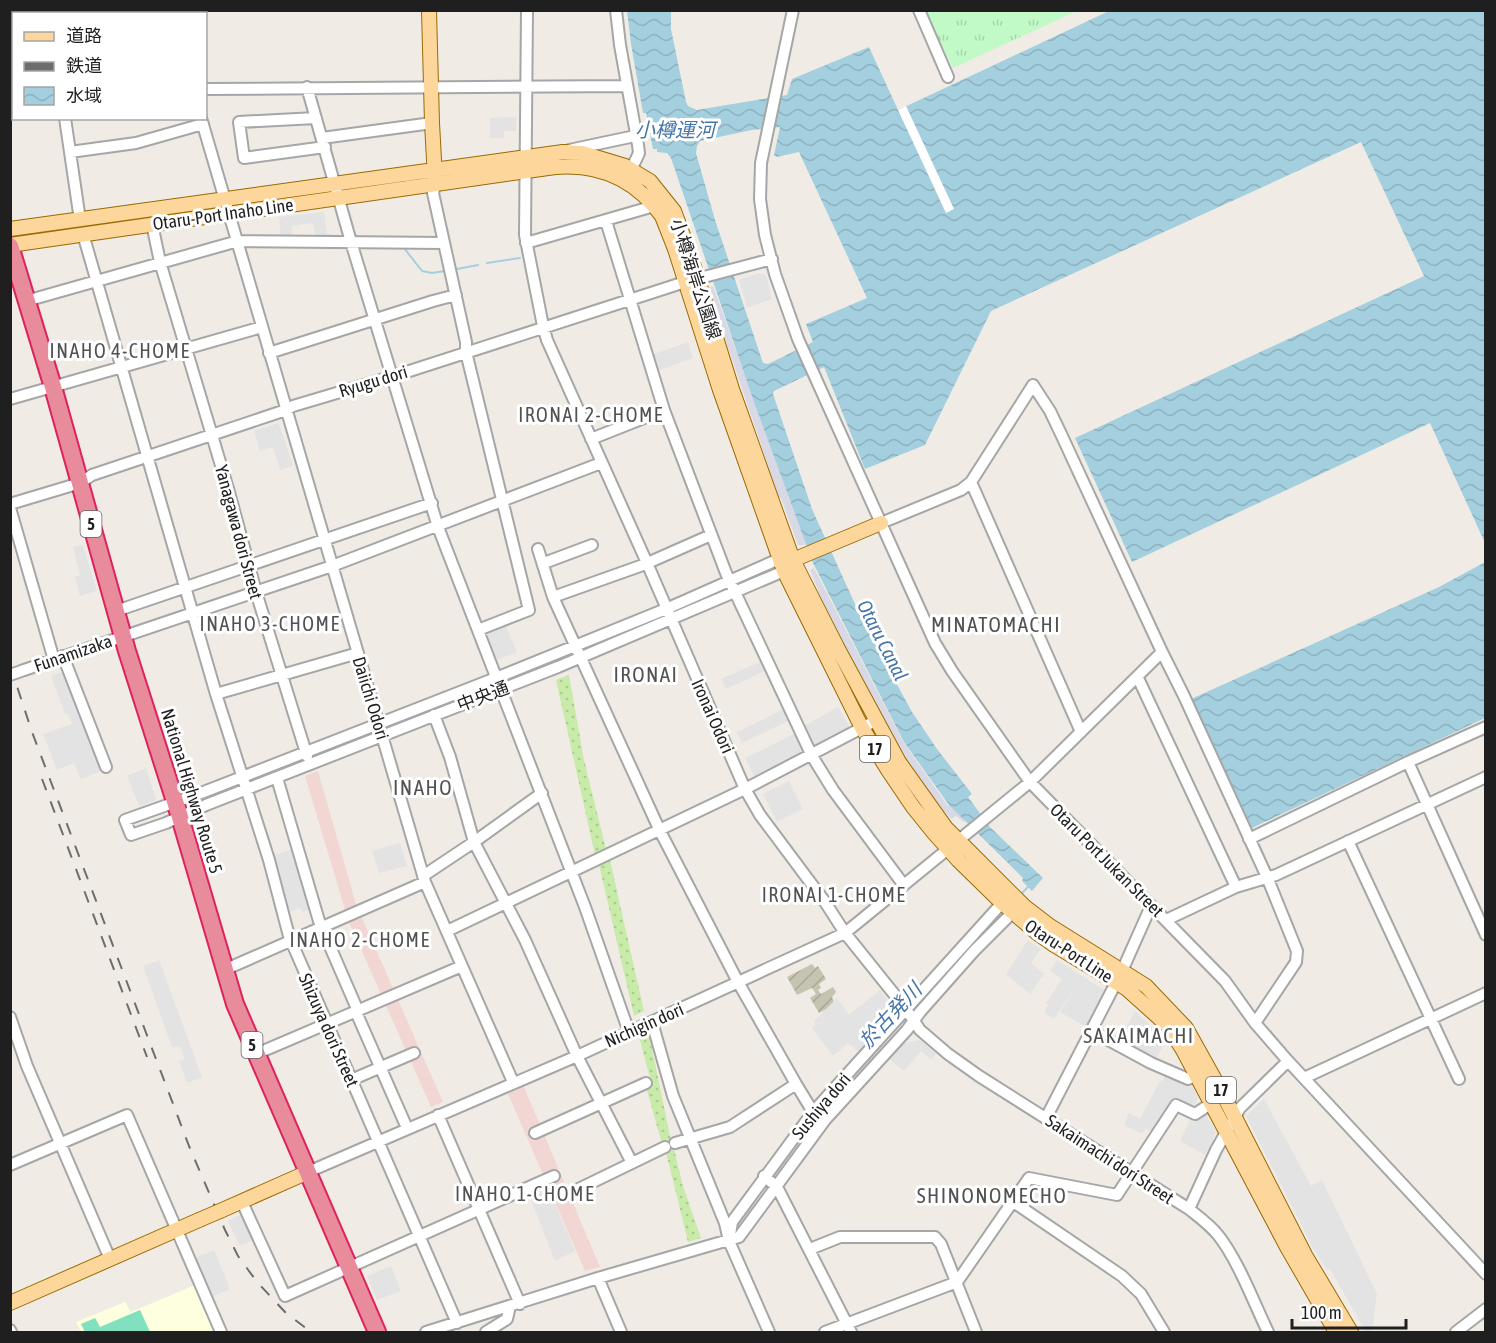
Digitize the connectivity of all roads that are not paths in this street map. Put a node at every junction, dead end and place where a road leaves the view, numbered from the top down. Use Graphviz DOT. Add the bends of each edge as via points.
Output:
graph roads {
  1 [pos="429,10"];
  2 [pos="527,10"];
  3 [pos="616,10"];
  4 [pos="793,10"];
  5 [pos="919,10"];
  6 [pos="948,77"];
  7 [pos="431,86"];
  8 [pos="525,86"];
  9 [pos="627,86"];
  10 [pos="308,87"];
  11 [pos="207,89"];
  12 [pos="316,118"];
  13 [pos="65,120"];
  14 [pos="202,122"];
  15 [pos="432,123"];
  16 [pos="635,135"];
  17 [pos="324,142"];
  18 [pos="69,152"];
  19 [pos="562,152"];
  20 [pos="526,164"];
  21 [pos="631,170"];
  22 [pos="435,176"];
  23 [pos="337,191"];
  24 [pos="228,206"];
  25 [pos="654,206"];
  26 [pos="606,221"];
  27 [pos="152,224"];
  28 [pos="81,227"];
  29 [pos="10,229"];
  30 [pos="238,241"];
  31 [pos="351,242"];
  32 [pos="444,243"];
  33 [pos="526,243"];
  34 [pos="10,245"];
  35 [pos="772,259"];
  36 [pos="160,262"];
  37 [pos="697,279"];
  38 [pos="96,282"];
  39 [pos="456,295"];
  40 [pos="630,299"];
  41 [pos="26,301"];
  42 [pos="376,320"];
  43 [pos="543,326"];
  44 [pos="262,327"];
  45 [pos="187,349"];
  46 [pos="466,352"];
  47 [pos="270,353"];
  48 [pos="121,368"];
  49 [pos="393,376"];
  50 [pos="54,387"];
  51 [pos="10,399"];
  52 [pos="286,410"];
  53 [pos="664,410"];
  54 [pos="213,436"];
  55 [pos="591,439"];
  56 [pos="147,458"];
  57 [pos="601,463"];
  58 [pos="971,482"];
  59 [pos="80,483"];
  60 [pos="502,502"];
  61 [pos="432,503"];
  62 [pos="10,506"];
  63 [pos="881,523"];
  64 [pos="438,527"];
  65 [pos="711,535"];
  66 [pos="324,540"];
  67 [pos="592,544"];
  68 [pos="538,549"];
  69 [pos="544,563"];
  70 [pos="647,563"];
  71 [pos="785,563"];
  72 [pos="249,566"];
  73 [pos="332,566"];
  74 [pos="733,586"];
  75 [pos="185,588"];
  76 [pos="256,592"];
  77 [pos="553,597"];
  78 [pos="116,611"];
  79 [pos="192,612"];
  80 [pos="669,614"];
  81 [pos="478,630"];
  82 [pos="122,636"];
  83 [pos="576,646"];
  84 [pos="1161,652"];
  85 [pos="358,653"];
  86 [pos="58,658"];
  87 [pos="579,658"];
  88 [pos="10,675"];
  89 [pos="281,675"];
  90 [pos="496,678"];
  91 [pos="1138,678"];
  92 [pos="501,689"];
  93 [pos="216,694"];
  94 [pos="434,715"];
  95 [pos="877,720"];
  96 [pos="378,724"];
  97 [pos="1485,727"];
  98 [pos="862,728"];
  99 [pos="1082,732"];
  100 [pos="382,736"];
  101 [pos="306,752"];
  102 [pos="812,756"];
  103 [pos="1408,762"];
  104 [pos="309,765"];
  105 [pos="106,767"];
  106 [pos="243,777"];
  107 [pos="1485,777"];
  108 [pos="277,778"];
  109 [pos="1030,782"];
  110 [pos="745,789"];
  111 [pos="247,790"];
  112 [pos="542,793"];
  113 [pos="1426,804"];
  114 [pos="178,810"];
  115 [pos="660,831"];
  116 [pos="1249,839"];
  117 [pos="1348,841"];
  118 [pos="474,842"];
  119 [pos="953,844"];
  120 [pos="571,873"];
  121 [pos="1267,877"];
  122 [pos="424,879"];
  123 [pos="903,884"];
  124 [pos="1236,887"];
  125 [pos="1012,903"];
  126 [pos="505,904"];
  127 [pos="1151,906"];
  128 [pos="1166,920"];
  129 [pos="322,927"];
  130 [pos="447,932"];
  131 [pos="845,933"];
  132 [pos="1485,935"];
  133 [pos="290,940"];
  134 [pos="462,966"];
  135 [pos="224,970"];
  136 [pos="1119,976"];
  137 [pos="738,982"];
  138 [pos="1485,993"];
  139 [pos="357,1012"];
  140 [pos="910,1016"];
  141 [pos="10,1017"];
  142 [pos="1431,1018"];
  143 [pos="652,1022"];
  144 [pos="1255,1023"];
  145 [pos="326,1025"];
  146 [pos="12,1031"];
  147 [pos="1092,1031"];
  148 [pos="629,1032"];
  149 [pos="414,1053"];
  150 [pos="256,1054"];
  151 [pos="577,1056"];
  152 [pos="1288,1061"];
  153 [pos="380,1067"];
  154 [pos="1196,1075"];
  155 [pos="1304,1078"];
  156 [pos="1459,1079"];
  157 [pos="351,1080"];
  158 [pos="513,1082"];
  159 [pos="646,1083"];
  160 [pos="796,1084"];
  161 [pos="601,1103"];
  162 [pos="1212,1103"];
  163 [pos="813,1112"];
  164 [pos="438,1115"];
  165 [pos="1234,1116"];
  166 [pos="1046,1118"];
  167 [pos="825,1120"];
  168 [pos="407,1128"];
  169 [pos="1227,1130"];
  170 [pos="535,1133"];
  171 [pos="691,1137"];
  172 [pos="378,1141"];
  173 [pos="60,1143"];
  174 [pos="632,1163"];
  175 [pos="10,1165"];
  176 [pos="308,1172"];
  177 [pos="1132,1174"];
  178 [pos="554,1176"];
  179 [pos="770,1181"];
  180 [pos="562,1197"];
  181 [pos="1012,1201"];
  182 [pos="242,1202"];
  183 [pos="479,1209"];
  184 [pos="1189,1209"];
  185 [pos="177,1229"];
  186 [pos="418,1235"];
  187 [pos="729,1240"];
  188 [pos="810,1249"];
  189 [pos="110,1259"];
  190 [pos="349,1266"];
  191 [pos="1485,1274"];
  192 [pos="598,1278"];
  193 [pos="957,1282"];
  194 [pos="10,1303"];
  195 [pos="515,1305"];
  196 [pos="1485,1309"];
  197 [pos="457,1323"];
  198 [pos="849,1328"];
  199 [pos="221,1332"];
  200 [pos="378,1332"];
  201 [pos="426,1332"];
  202 [pos="486,1332"];
  203 [pos="621,1332"];
  204 [pos="769,1332"];
  205 [pos="825,1332"];
  206 [pos="976,1332"];
  207 [pos="1164,1332"];
  208 [pos="1268,1332"];
  209 [pos="1336,1332"];
  210 [pos="1351,1332"];
  211 [pos="1456,1332"];
  1 -- 7 [label="main road"];
  2 -- 8 [label="street, Ironai Odori"];
  3 -- 9 [label="street"];
  4 -- 35 [label="street" via="761,163 760,199"];
  5 -- 6 [label="street"];
  7 -- 8 [label="street"];
  7 -- 10 [label="street"];
  7 -- 15 [label="main road"];
  8 -- 9 [label="street"];
  8 -- 20 [label="street, Ironai Odori"];
  9 -- 16 [label="street"];
  10 -- 11 [label="street"];
  10 -- 12 [label="street"];
  12 -- 17 [label="street"];
  12 -- 17 [label="street" via="239,122 244,158"];
  13 -- 18 [label="street, Shizuya dori Street"];
  14 -- 18 [label="street" via="136,143"];
  14 -- 24 [label="street, Daiichi Odori"];
  15 -- 17 [label="street"];
  15 -- 22 [label="main road"];
  16 -- 19 [label="street"];
  16 -- 21 [label="street" via="639,153"];
  17 -- 23 [label="street"];
  18 -- 28 [label="street, Shizuya dori Street"];
  19 -- 20 [label="main road, 小樽海岸公園線"];
  19 -- 21 [label="main road, 小樽海岸公園線" via="582,153"];
  20 -- 22 [label="main road, 小樽海岸公園線"];
  20 -- 25 [label="main road, 小樽海岸公園線" via="584,167 613,175 635,187"];
  20 -- 33 [label="street, Ironai Odori"];
  21 -- 37 [label="main road, 小樽海岸公園線" via="650,181 674,211"];
  22 -- 23 [label="main road, Otaru-Port Inaho Line"];
  22 -- 32 [label="street" via="433,194"];
  23 -- 24 [label="main road, Otaru-Port Inaho Line"];
  23 -- 31 [label="street"];
  24 -- 27 [label="main road, Otaru-Port Inaho Line"];
  24 -- 28 [label="main road, Otaru-Port Inaho Line"];
  24 -- 30 [label="street, Daiichi Odori"];
  25 -- 26 [label="street"];
  25 -- 37 [label="main road, 小樽海岸公園線"];
  26 -- 33 [label="street"];
  26 -- 40 [label="street"];
  27 -- 28 [label="main road, Otaru-Port Inaho Line"];
  27 -- 36 [label="street, Yanagawa dori Street"];
  28 -- 29 [label="main road, Otaru-Port Inaho Line"];
  28 -- 34 [label="main road, Otaru-Port Inaho Line"];
  28 -- 38 [label="street, Shizuya dori Street"];
  30 -- 31 [label="street"];
  30 -- 36 [label="street"];
  30 -- 44 [label="street, Daiichi Odori"];
  31 -- 32 [label="street"];
  31 -- 42 [label="street"];
  32 -- 39 [label="street"];
  33 -- 43 [label="street, Ironai Odori"];
  34 -- 41 [label="highway, National Highway Route 5 / 5"];
  35 -- 37 [label="street, Ryugu dori"];
  35 -- 63 [label="street, Otaru Port Jukan Street" via="798,339"];
  36 -- 38 [label="street"];
  36 -- 45 [label="street, Yanagawa dori Street"];
  37 -- 40 [label="street, Ryugu dori"];
  37 -- 71 [label="main road, 小樽海岸公園線" via="720,390"];
  38 -- 41 [label="street"];
  38 -- 48 [label="street, Shizuya dori Street"];
  39 -- 42 [label="street"];
  39 -- 46 [label="street"];
  40 -- 43 [label="street, Ryugu dori"];
  40 -- 53 [label="street"];
  41 -- 50 [label="highway, National Highway Route 5 / 5"];
  42 -- 47 [label="street"];
  42 -- 49 [label="street"];
  43 -- 46 [label="street, Ryugu dori"];
  43 -- 55 [label="street, Ironai Odori"];
  44 -- 45 [label="street"];
  44 -- 47 [label="street, Daiichi Odori"];
  45 -- 48 [label="street"];
  45 -- 54 [label="street, Yanagawa dori Street"];
  46 -- 49 [label="street, Ryugu dori"];
  46 -- 60 [label="street"];
  47 -- 52 [label="street, Daiichi Odori"];
  48 -- 50 [label="street"];
  48 -- 56 [label="street, Shizuya dori Street"];
  49 -- 52 [label="street, Ryugu dori"];
  49 -- 61 [label="street"];
  50 -- 51 [label="street"];
  50 -- 59 [label="highway, National Highway Route 5 / 5"];
  52 -- 54 [label="street, Ryugu dori"];
  52 -- 66 [label="street, Daiichi Odori"];
  53 -- 55 [label="street"];
  53 -- 65 [label="street"];
  54 -- 56 [label="street, Ryugu dori"];
  54 -- 72 [label="street, Yanagawa dori Street"];
  55 -- 57 [label="street, Ironai Odori"];
  56 -- 59 [label="street, Ryugu dori" via="92,475"];
  56 -- 75 [label="street, Shizuya dori Street"];
  57 -- 60 [label="street, Funamizaka"];
  57 -- 70 [label="street, Ironai Odori"];
  58 -- 63 [label="street"];
  58 -- 84 [label="street" via="1033,385 1050,411"];
  58 -- 99 [label="street"];
  59 -- 62 [label="street, Ryugu dori"];
  59 -- 78 [label="highway, National Highway Route 5 / 5"];
  60 -- 64 [label="street, Funamizaka"];
  60 -- 81 [label="street" via="530,610"];
  61 -- 64 [label="street"];
  61 -- 66 [label="street"];
  62 -- 86 [label="street"];
  63 -- 71 [label="main road"];
  63 -- 109 [label="street, Otaru Port Jukan Street" via="935,643"];
  64 -- 73 [label="street, Funamizaka"];
  64 -- 81 [label="street"];
  65 -- 70 [label="street"];
  65 -- 74 [label="street"];
  66 -- 72 [label="street"];
  66 -- 73 [label="street, Daiichi Odori"];
  67 -- 69 [label="street"];
  68 -- 69 [label="street"];
  69 -- 77 [label="street"];
  70 -- 77 [label="street"];
  70 -- 80 [label="street, Ironai Odori"];
  71 -- 74 [label="street, 中央通"];
  71 -- 95 [label="main road, Otaru-Port Line / 17"];
  71 -- 98 [label="main road, Otaru-Port Line / 17"];
  72 -- 75 [label="street"];
  72 -- 76 [label="street, Yanagawa dori Street"];
  73 -- 76 [label="street, Funamizaka"];
  73 -- 85 [label="street, Daiichi Odori"];
  74 -- 80 [label="street, 中央通"];
  74 -- 102 [label="street"];
  75 -- 78 [label="street"];
  75 -- 79 [label="street, Shizuya dori Street"];
  76 -- 79 [label="street, Funamizaka"];
  76 -- 89 [label="street, Yanagawa dori Street"];
  77 -- 83 [label="street"];
  78 -- 82 [label="highway, National Highway Route 5 / 5"];
  79 -- 82 [label="street, Funamizaka"];
  79 -- 93 [label="street, Shizuya dori Street"];
  80 -- 83 [label="street, 中央通"];
  80 -- 87 [label="street, 中央通"];
  80 -- 110 [label="street, Ironai Odori"];
  81 -- 90 [label="street"];
  82 -- 86 [label="street, Funamizaka"];
  82 -- 114 [label="highway, National Highway Route 5 / 5"];
  83 -- 87 [label="street"];
  83 -- 90 [label="street, 中央通"];
  84 -- 91 [label="street, Nichigin dori"];
  84 -- 116 [label="street"];
  85 -- 89 [label="street"];
  85 -- 96 [label="street, Daiichi Odori"];
  86 -- 88 [label="street, Funamizaka, bridge"];
  86 -- 105 [label="street"];
  87 -- 92 [label="street, 中央通"];
  87 -- 115 [label="street"];
  89 -- 93 [label="street"];
  89 -- 101 [label="street, Yanagawa dori Street"];
  90 -- 92 [label="street"];
  90 -- 96 [label="street, 中央通"];
  91 -- 99 [label="street, Nichigin dori"];
  91 -- 124 [label="street"];
  92 -- 94 [label="street, 中央通"];
  92 -- 112 [label="street"];
  93 -- 106 [label="street, Shizuya dori Street"];
  94 -- 100 [label="street, 中央通"];
  94 -- 118 [label="street"];
  95 -- 98 [label="street"];
  95 -- 119 [label="main road, Otaru-Port Line / 17" via="899,762"];
  96 -- 100 [label="street, Daiichi Odori"];
  96 -- 101 [label="street, 中央通"];
  97 -- 103 [label="street"];
  98 -- 102 [label="street"];
  98 -- 119 [label="main road, Otaru-Port Line / 17" via="913,807"];
  99 -- 109 [label="street, Nichigin dori"];
  100 -- 104 [label="street, 中央通"];
  100 -- 122 [label="street, Daiichi Odori"];
  101 -- 104 [label="street, Yanagawa dori Street"];
  101 -- 106 [label="street, 中央通"];
  102 -- 110 [label="street"];
  102 -- 123 [label="street"];
  103 -- 113 [label="street"];
  103 -- 116 [label="street"];
  104 -- 108 [label="street, 中央通"];
  106 -- 111 [label="street, Shizuya dori Street"];
  106 -- 114 [label="street, 中央通"];
  107 -- 113 [label="street"];
  108 -- 111 [label="street, 中央通"];
  108 -- 129 [label="street"];
  109 -- 119 [label="street, Nichigin dori"];
  109 -- 127 [label="street, Otaru Port Jukan Street"];
  110 -- 115 [label="street"];
  110 -- 131 [label="street, Ironai Odori"];
  111 -- 114 [label="street, 中央通"];
  111 -- 133 [label="street, Shizuya dori Street"];
  112 -- 118 [label="street"];
  112 -- 120 [label="street"];
  113 -- 117 [label="street"];
  113 -- 132 [label="street"];
  114 -- 135 [label="highway, National Highway Route 5 / 5"];
  115 -- 120 [label="street"];
  115 -- 137 [label="street"];
  116 -- 121 [label="street"];
  117 -- 121 [label="street"];
  117 -- 142 [label="street"];
  118 -- 122 [label="street"];
  118 -- 126 [label="street"];
  119 -- 123 [label="street, Nichigin dori"];
  119 -- 125 [label="main road, Otaru-Port Line / 17"];
  120 -- 126 [label="street"];
  120 -- 148 [label="street"];
  121 -- 124 [label="street"];
  121 -- 144 [label="street" via="1297,951 1296,962"];
  122 -- 129 [label="street"];
  122 -- 130 [label="street, Daiichi Odori"];
  123 -- 131 [label="street, Nichigin dori"];
  124 -- 128 [label="street"];
  125 -- 136 [label="main road, Otaru-Port Line / 17" via="1054,945"];
  125 -- 140 [label="street, Sushiya dori" via="974,951"];
  126 -- 130 [label="street"];
  126 -- 151 [label="street" via="525,939"];
  127 -- 128 [label="street, Otaru Port Jukan Street"];
  127 -- 136 [label="street"];
  128 -- 144 [label="street, Otaru Port Jukan Street" via="1225,981"];
  129 -- 133 [label="street"];
  129 -- 139 [label="street"];
  130 -- 134 [label="street, Daiichi Odori"];
  131 -- 137 [label="street, Nichigin dori"];
  131 -- 140 [label="street, Ironai Odori"];
  133 -- 135 [label="street"];
  133 -- 145 [label="street, Shizuya dori Street"];
  134 -- 139 [label="street"];
  134 -- 158 [label="street, Daiichi Odori"];
  135 -- 150 [label="highway, National Highway Route 5 / 5"];
  136 -- 147 [label="street"];
  136 -- 154 [label="main road, Otaru-Port Line / 17" via="1167,1025"];
  136 -- 165 [label="main road, Otaru-Port Line / 17" via="1146,987 1186,1028"];
  137 -- 143 [label="street, Nichigin dori"];
  137 -- 160 [label="street"];
  138 -- 142 [label="street"];
  139 -- 145 [label="street"];
  139 -- 153 [label="street"];
  140 -- 163 [label="street, Sushiya dori"];
  140 -- 166 [label="street, Sakaimachi dori Street" via="948,1054"];
  140 -- 167 [label="street, Sushiya dori"];
  141 -- 146 [label="street"];
  142 -- 155 [label="street"];
  142 -- 156 [label="street"];
  143 -- 148 [label="street, Nichigin dori"];
  143 -- 171 [label="street" via="673,1096"];
  144 -- 152 [label="street, Otaru Port Jukan Street"];
  145 -- 150 [label="street"];
  145 -- 157 [label="street, Shizuya dori Street"];
  146 -- 173 [label="street"];
  147 -- 154 [label="street" via="1188,1079"];
  147 -- 166 [label="street"];
  148 -- 151 [label="street, Nichigin dori"];
  149 -- 153 [label="street"];
  150 -- 176 [label="highway, National Highway Route 5 / 5"];
  151 -- 158 [label="street, Nichigin dori"];
  151 -- 161 [label="street"];
  152 -- 155 [label="street, Otaru Port Jukan Street"];
  152 -- 165 [label="street"];
  153 -- 157 [label="street"];
  153 -- 168 [label="street"];
  154 -- 162 [label="main road, Otaru-Port Line / 17"];
  155 -- 191 [label="street, Otaru Port Jukan Street"];
  157 -- 172 [label="street, Shizuya dori Street"];
  158 -- 164 [label="street, Nichigin dori"];
  159 -- 161 [label="street"];
  160 -- 163 [label="street"];
  160 -- 171 [label="street" via="730,1127"];
  161 -- 170 [label="street"];
  161 -- 174 [label="street"];
  162 -- 169 [label="main road, Otaru-Port Line / 17"];
  162 -- 177 [label="street" via="1195,1114 1176,1105"];
  163 -- 167 [label="street"];
  163 -- 179 [label="street, Sushiya dori"];
  164 -- 168 [label="street, Nichigin dori"];
  164 -- 183 [label="street"];
  165 -- 169 [label="street"];
  165 -- 210 [label="main road, Otaru-Port Line / 17" via="1305,1255"];
  166 -- 177 [label="street, Sakaimachi dori Street"];
  167 -- 179 [label="street, Sushiya dori"];
  168 -- 172 [label="street, Nichigin dori"];
  169 -- 184 [label="street"];
  169 -- 209 [label="main road, Otaru-Port Line / 17"];
  171 -- 174 [label="street"];
  171 -- 187 [label="street"];
  172 -- 176 [label="street, Nichigin dori"];
  172 -- 186 [label="street, Shizuya dori Street"];
  173 -- 175 [label="street"];
  173 -- 185 [label="street" via="127,1115"];
  173 -- 189 [label="street"];
  174 -- 180 [label="street"];
  176 -- 182 [label="main road"];
  176 -- 190 [label="highway, National Highway Route 5 / 5"];
  177 -- 181 [label="street" via="1117,1195 1029,1178"];
  177 -- 184 [label="street, Sakaimachi dori Street"];
  178 -- 183 [label="street"];
  179 -- 187 [label="street, Sushiya dori" via="732,1222"];
  179 -- 187 [label="street, Sushiya dori" via="747,1229"];
  179 -- 188 [label="street"];
  181 -- 193 [label="street"];
  181 -- 207 [label="street" via="1128,1282 1141,1294"];
  182 -- 185 [label="main road, bridge"];
  182 -- 190 [label="street" via="285,1296"];
  183 -- 186 [label="street"];
  183 -- 195 [label="street"];
  184 -- 208 [label="street, Sakaimachi dori Street" via="1217,1233"];
  185 -- 189 [label="main road"];
  185 -- 199 [label="street"];
  186 -- 190 [label="street"];
  186 -- 197 [label="street, Shizuya dori Street"];
  187 -- 192 [label="street, Sushiya dori"];
  187 -- 204 [label="street"];
  188 -- 193 [label="street" via="840,1236 935,1237"];
  188 -- 198 [label="street"];
  189 -- 194 [label="main road"];
  190 -- 200 [label="highway, National Highway Route 5 / 5"];
  192 -- 195 [label="street, Sushiya dori"];
  192 -- 203 [label="street"];
  193 -- 198 [label="street"];
  193 -- 206 [label="street"];
  195 -- 197 [label="street, Sushiya dori"];
  195 -- 202 [label="street" via="507,1318"];
  196 -- 211 [label="street"];
  197 -- 201 [label="street, Sushiya dori"];
  198 -- 205 [label="street"];
}
